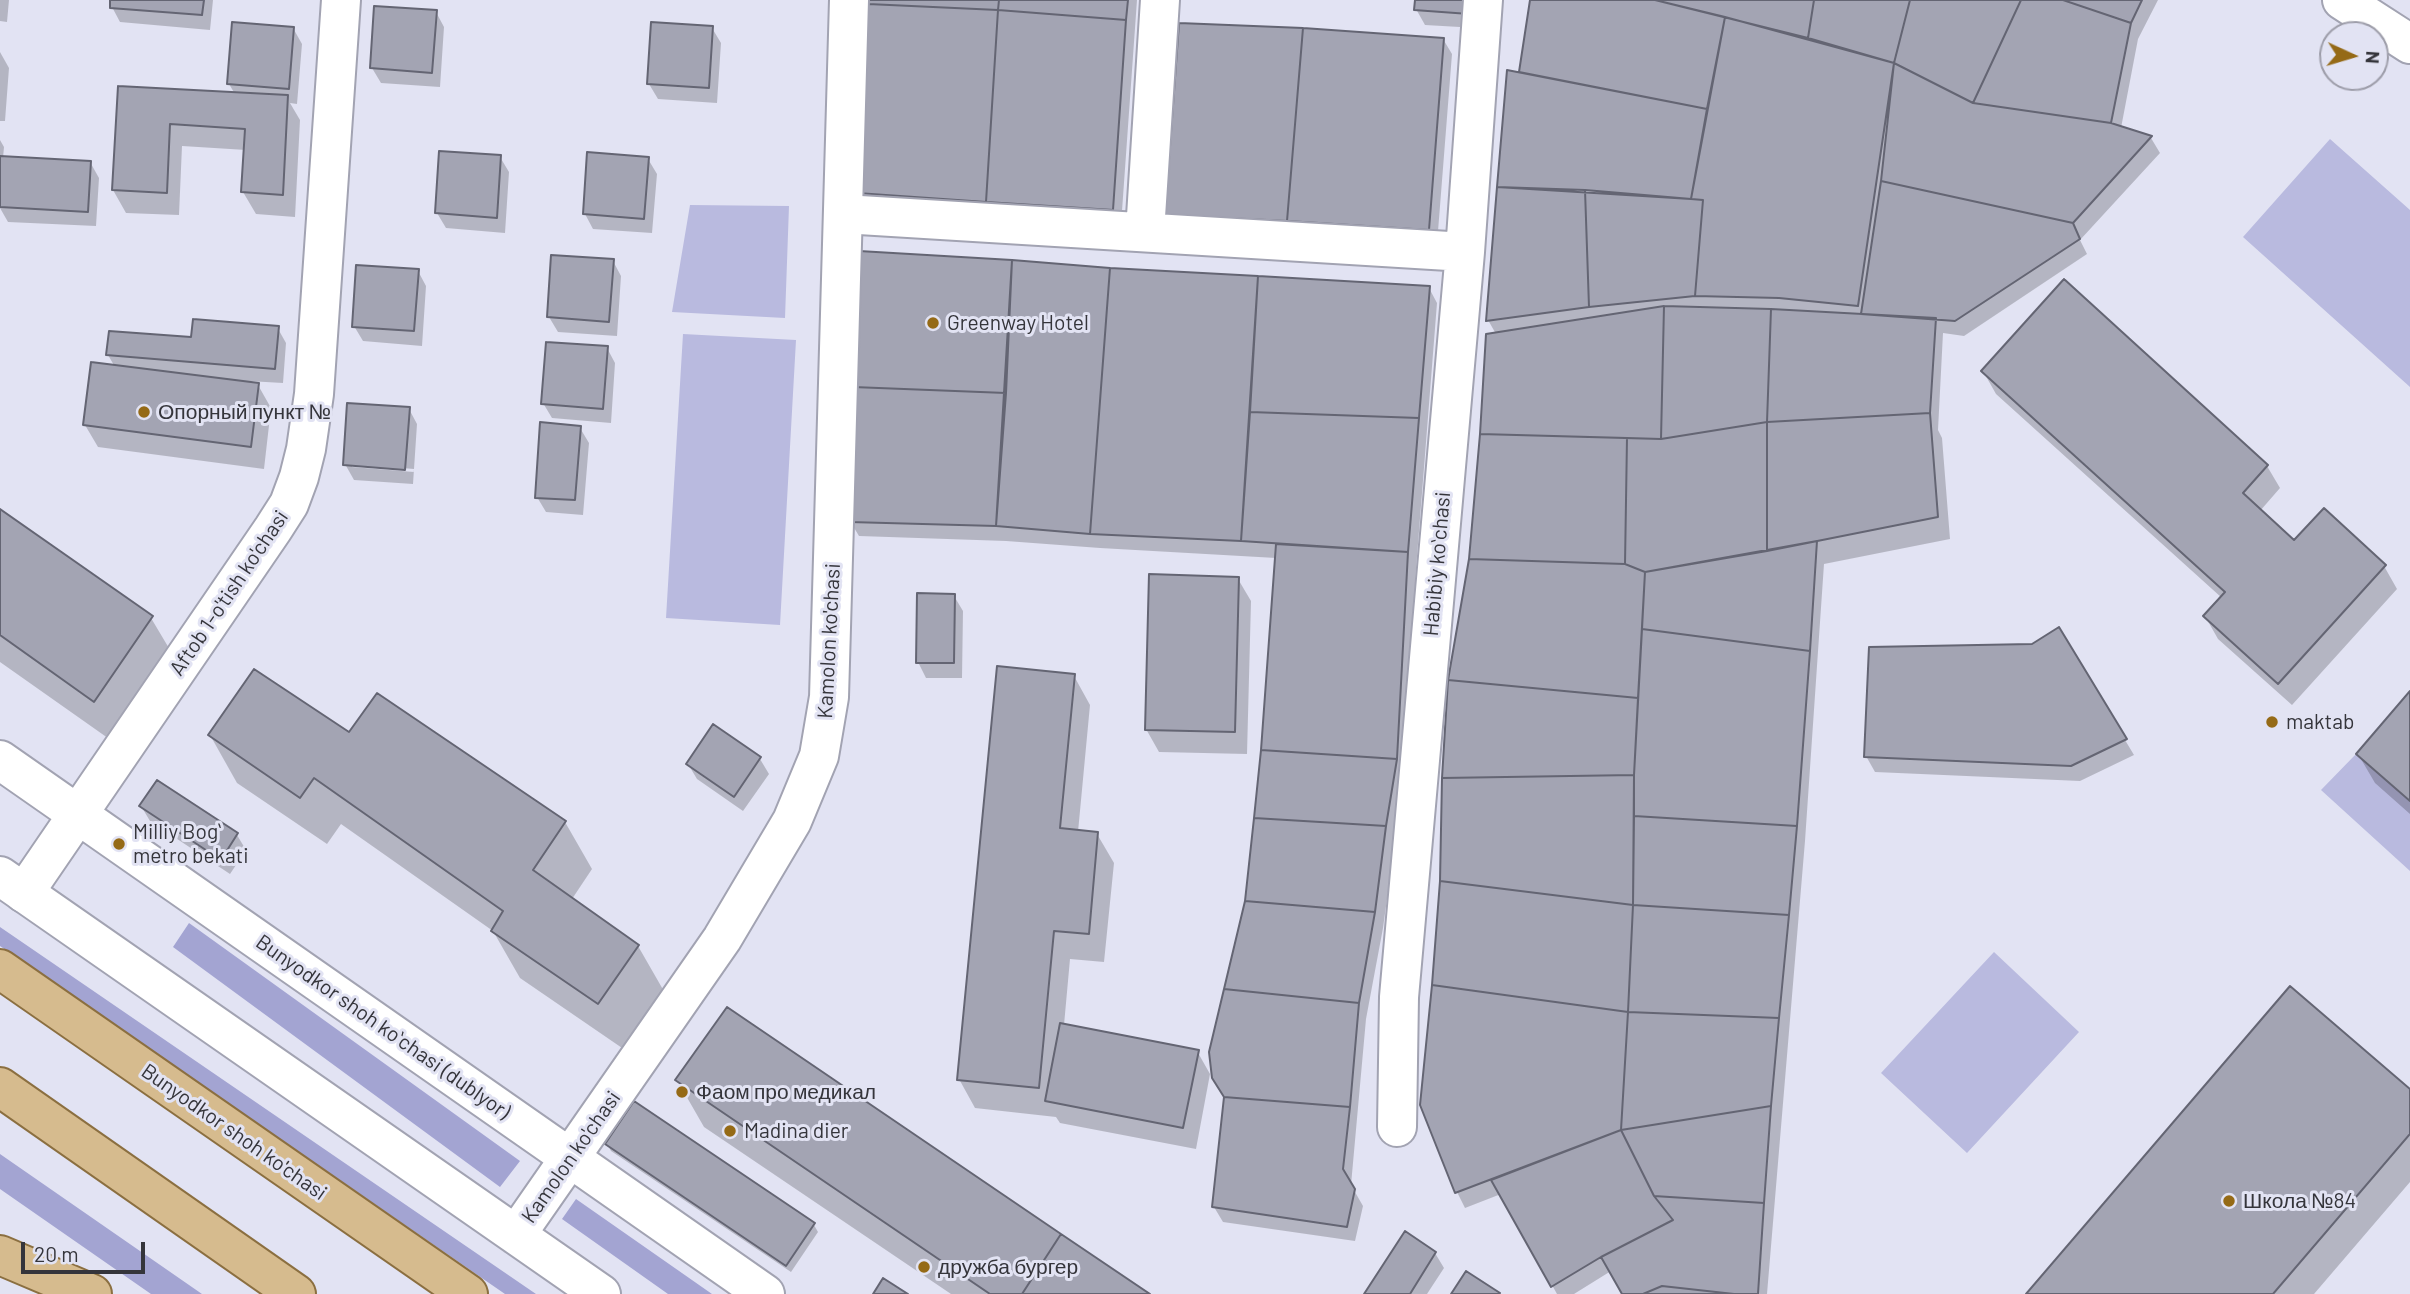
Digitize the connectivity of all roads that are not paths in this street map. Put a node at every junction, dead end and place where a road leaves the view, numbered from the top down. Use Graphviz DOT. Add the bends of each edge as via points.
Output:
graph roads {
  1 [pos="341,0"];
  2 [pos="849,0"];
  3 [pos="1160,0"];
  4 [pos="1483,0"];
  5 [pos="2342,0"];
  6 [pos="2410,44"];
  7 [pos="843,214"];
  8 [pos="1145,232"];
  9 [pos="1465,251"];
  10 [pos="0,761"];
  11 [pos="77,814"];
  12 [pos="12,884"];
  13 [pos="0,969"];
  14 [pos="0,1087"];
  15 [pos="1396,1127"];
  16 [pos="570,1158"];
  17 [pos="516,1235"];
  18 [pos="0,1256"];
  19 [pos="54,1294"];
  20 [pos="92,1294"];
  21 [pos="296,1294"];
  22 [pos="468,1294"];
  23 [pos="601,1294"];
  24 [pos="765,1294"];
  1 -- 11 [label="street, Aftob 1-o'tish ko'chasi" via="314,394 299,477 273,530"];
  2 -- 7 [label="street, Kamolon ko'chasi"];
  3 -- 8 [label="street"];
  4 -- 9 [label="street, Habibiy koʻchasi"];
  5 -- 6 [label="street"];
  7 -- 8 [label="street"];
  7 -- 16 [label="street, Kamolon ko'chasi" via="829,697 819,756 792,821 722,939"];
  8 -- 9 [label="street"];
  9 -- 15 [label="street, Habibiy koʻchasi" via="1399,997"];
  10 -- 11 [label="street, Bunyodkor shoh koʻchasi (dublyor)"];
  11 -- 12 [label="street, Aftob 1-o'tish ko'chasi"];
  11 -- 16 [label="street, Bunyodkor shoh koʻchasi (dublyor)"];
  12 -- 17 [label="street"];
  13 -- 22 [label="main road, Bunyodkor shoh ko'chasi"];
  14 -- 21 [label="main road"];
  16 -- 17 [label="street, Kamolon ko'chasi"];
  16 -- 24 [label="street, Bunyodkor shoh koʻchasi (dublyor)"];
  17 -- 23 [label="street"];
  18 -- 19 [label="street"];
  18 -- 20 [label="main road"];
}
